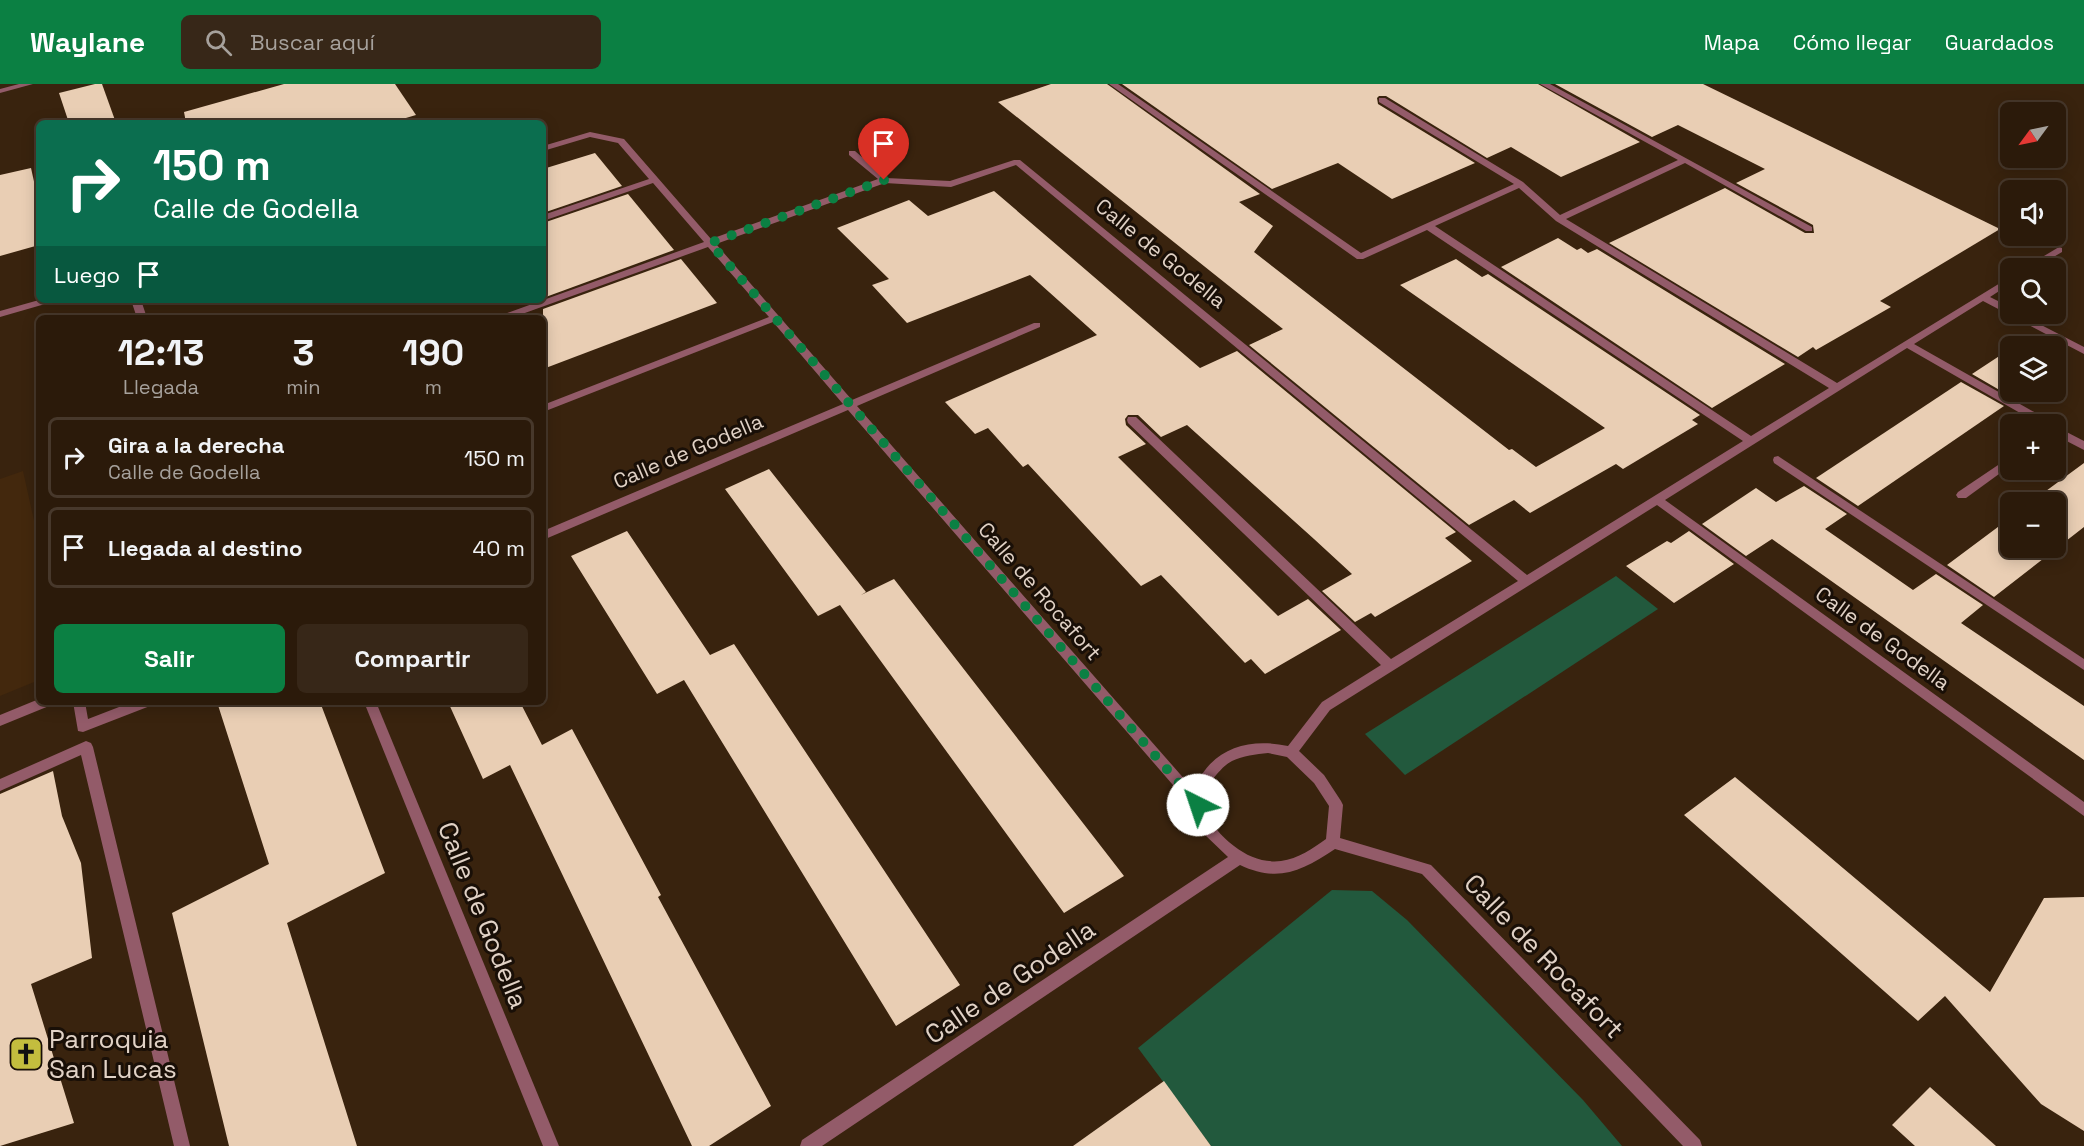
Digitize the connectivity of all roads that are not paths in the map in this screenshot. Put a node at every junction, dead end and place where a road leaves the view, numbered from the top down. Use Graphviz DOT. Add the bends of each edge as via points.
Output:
graph roads {
  1 [pos="29,84"];
  2 [pos="1113,84"];
  3 [pos="1544,84"];
  4 [pos="0,91"];
  5 [pos="1382,100"];
  6 [pos="546,148"];
  7 [pos="852,153"];
  8 [pos="1685,160"];
  9 [pos="655,180"];
  10 [pos="884,180"];
  11 [pos="1520,184"];
  12 [pos="546,217"];
  13 [pos="1559,219"];
  14 [pos="1428,226"];
  15 [pos="1809,230"];
  16 [pos="710,243"];
  17 [pos="2060,250"];
  18 [pos="2046,258"];
  19 [pos="2000,286"];
  20 [pos="1983,297"];
  21 [pos="546,302"];
  22 [pos="38,303"];
  23 [pos="544,303"];
  24 [pos="2000,306"];
  25 [pos="0,314"];
  26 [pos="510,315"];
  27 [pos="775,318"];
  28 [pos="2033,324"];
  29 [pos="1037,325"];
  30 [pos="1907,344"];
  31 [pos="2084,351"];
  32 [pos="1837,388"];
  33 [pos="850,405"];
  34 [pos="546,408"];
  35 [pos="2029,414"];
  36 [pos="1132,420"];
  37 [pos="2066,436"];
  38 [pos="1751,441"];
  39 [pos="2084,446"];
  40 [pos="1778,459"];
  41 [pos="2000,468"];
  42 [pos="1962,495"];
  43 [pos="1657,500"];
  44 [pos="546,535"];
  45 [pos="1526,581"];
  46 [pos="2084,665"];
  47 [pos="1390,666"];
  48 [pos="38,705"];
  49 [pos="79,705"];
  50 [pos="139,705"];
  51 [pos="371,705"];
  52 [pos="0,721"];
  53 [pos="83,728"];
  54 [pos="86,747"];
  55 [pos="1291,752"];
  56 [pos="0,784"];
  57 [pos="1198,805"];
  58 [pos="2084,810"];
  59 [pos="1333,842"];
  60 [pos="1238,858"];
  61 [pos="182,1146"];
  62 [pos="551,1146"];
  63 [pos="808,1146"];
  64 [pos="1694,1146"];
  1 -- 4 [label="street"];
  2 -- 14 [label="street" via="1360,257"];
  3 -- 8 [label="street"];
  5 -- 11 [label="street"];
  6 -- 9 [label="street, Calle de Rocafort" via="590,134 621,141"];
  7 -- 10 [label="street"];
  8 -- 13 [label="street"];
  8 -- 15 [label="street"];
  9 -- 12 [label="street"];
  9 -- 16 [label="street, Calle de Rocafort"];
  10 -- 16 [label="street, Calle de Godella"];
  10 -- 45 [label="street, Calle de Godella" via="951,184 1017,162"];
  11 -- 13 [label="street"];
  11 -- 14 [label="street"];
  13 -- 32 [label="street"];
  14 -- 38 [label="street"];
  16 -- 21 [label="street"];
  16 -- 27 [label="street, Calle de Rocafort"];
  17 -- 18 [label="street"];
  19 -- 20 [label="street"];
  20 -- 24 [label="street"];
  20 -- 30 [label="street"];
  22 -- 25 [label="street"];
  23 -- 26 [label="street"];
  27 -- 33 [label="street, Calle de Rocafort"];
  27 -- 34 [label="street"];
  28 -- 31 [label="street"];
  29 -- 33 [label="street"];
  30 -- 32 [label="street"];
  30 -- 35 [label="street"];
  32 -- 38 [label="street"];
  33 -- 44 [label="street, Calle de Godella"];
  33 -- 57 [label="street, Calle de Rocafort"];
  36 -- 47 [label="street"];
  37 -- 39 [label="street"];
  38 -- 43 [label="street"];
  40 -- 46 [label="street"];
  41 -- 42 [label="street"];
  43 -- 45 [label="street"];
  43 -- 58 [label="street, Calle de Godella"];
  45 -- 47 [label="street"];
  47 -- 55 [label="street" via="1326,706"];
  48 -- 52 [label="street"];
  49 -- 53 [label="street"];
  50 -- 53 [label="street"];
  51 -- 62 [label="street, Calle de Godella"];
  53 -- 54 [label="street"];
  54 -- 56 [label="street"];
  54 -- 61 [label="street"];
  55 -- 57 [label="street" via="1268,747 1246,750 1225,759 1210,771"];
  55 -- 59 [label="street" via="1319,779 1336,805"];
  57 -- 60 [label="street" via="1212,836"];
  59 -- 60 [label="street" via="1305,862 1270,868"];
  59 -- 64 [label="street, Calle de Rocafort" via="1426,869"];
  60 -- 63 [label="street, Calle de Godella"];
}
